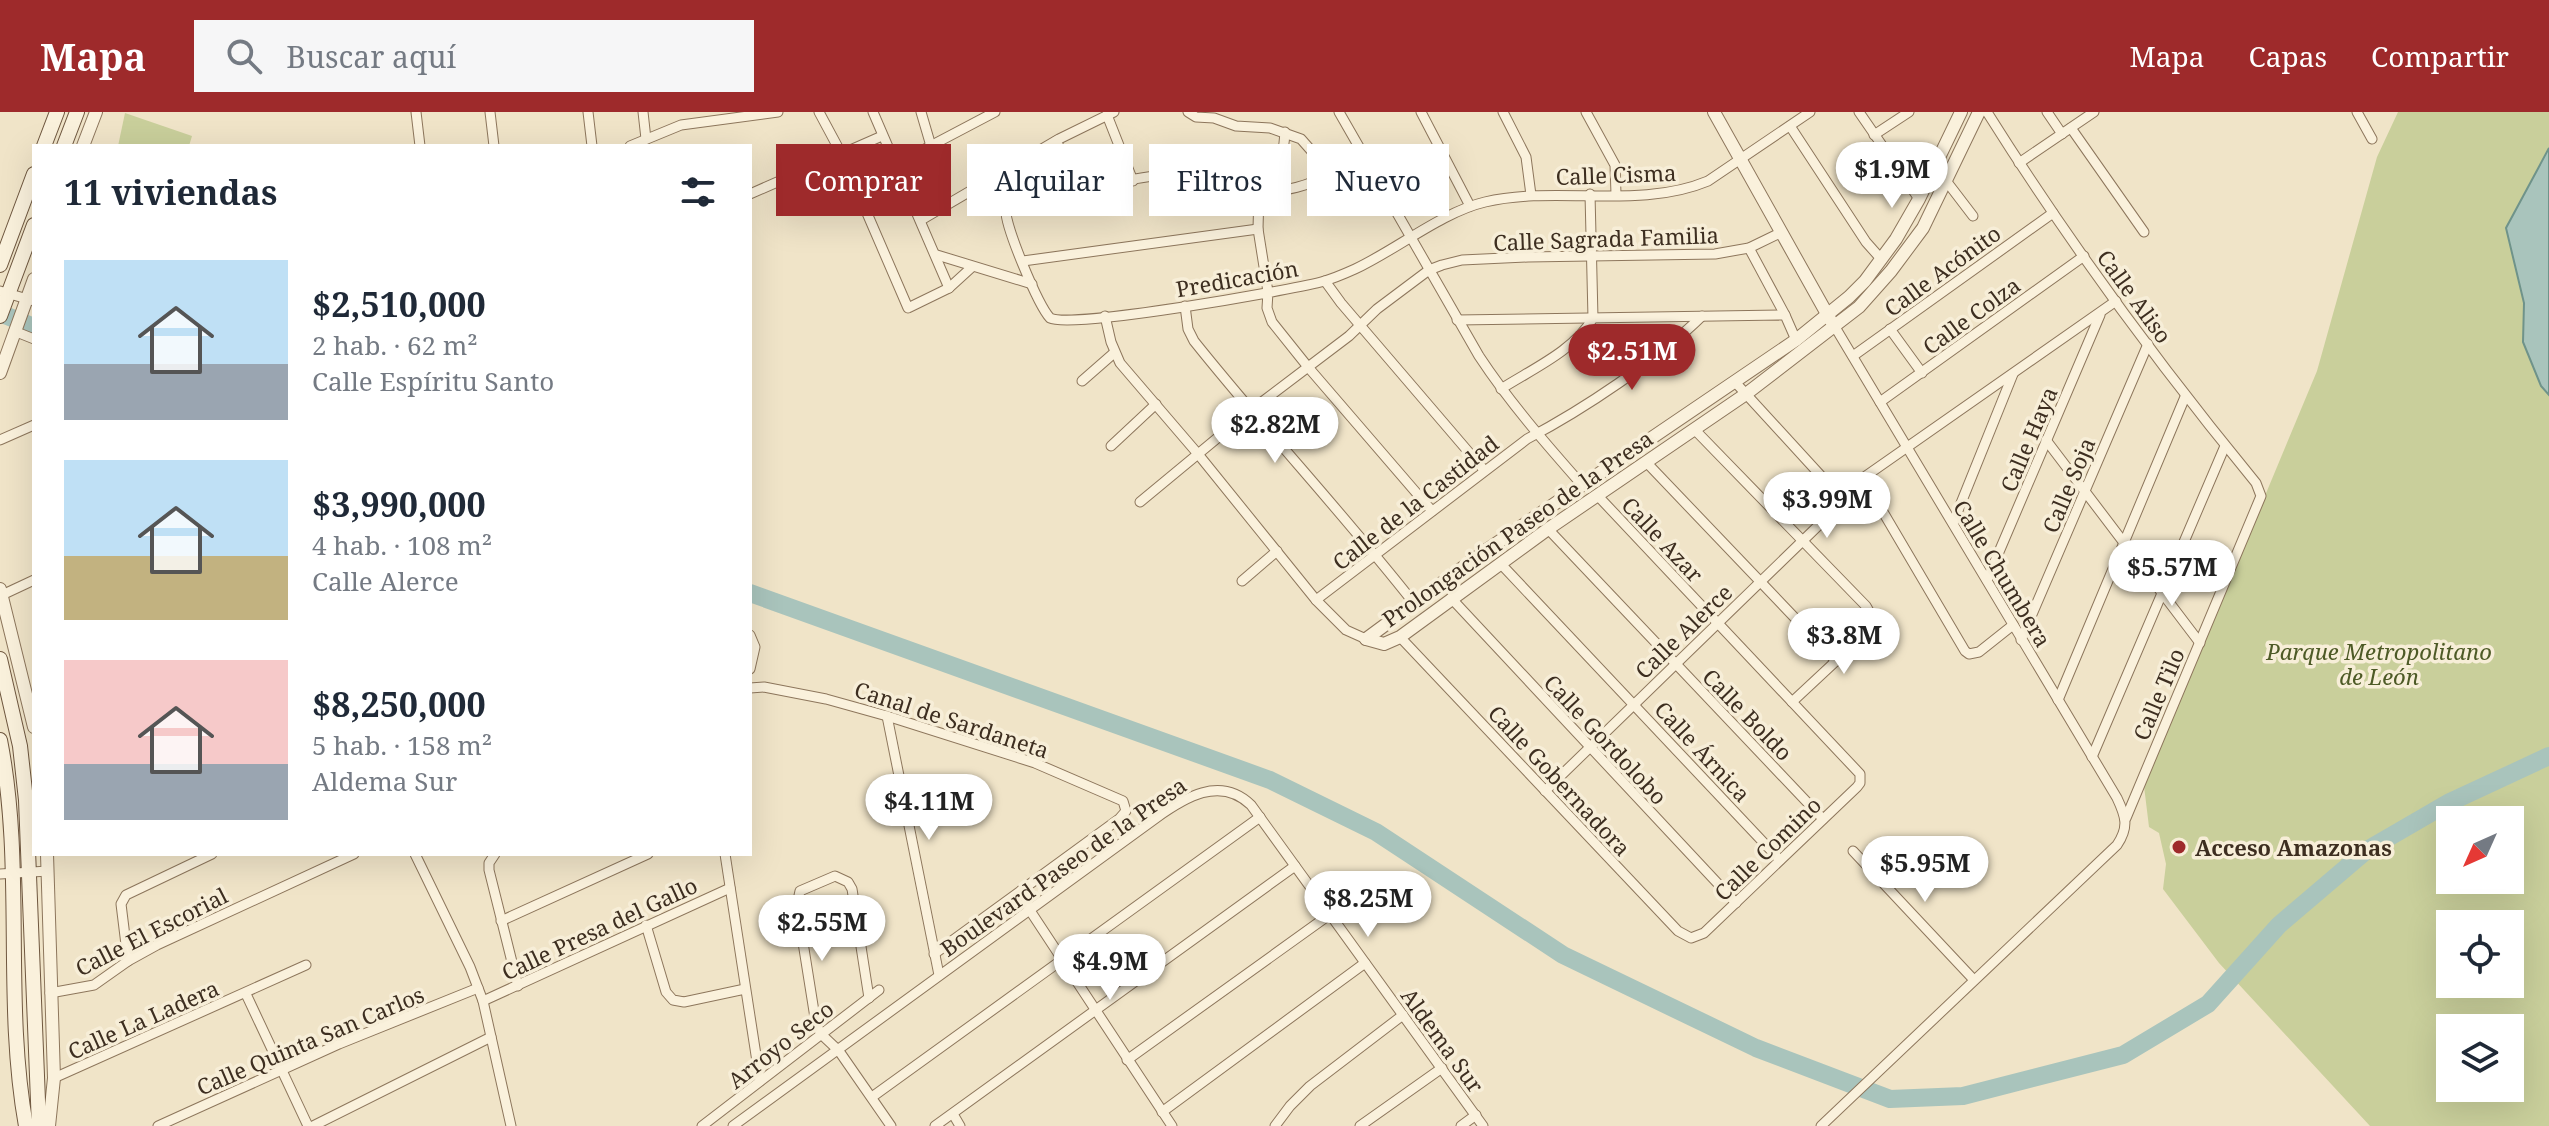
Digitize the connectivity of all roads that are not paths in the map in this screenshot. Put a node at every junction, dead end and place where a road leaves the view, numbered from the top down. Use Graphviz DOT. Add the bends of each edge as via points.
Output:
graph roads {
  1 [pos="57,112"];
  2 [pos="77,112"];
  3 [pos="96,112"];
  4 [pos="416,112"];
  5 [pos="490,112"];
  6 [pos="588,112"];
  7 [pos="643,112"];
  8 [pos="679,112"];
  9 [pos="778,112"];
  10 [pos="819,112"];
  11 [pos="873,112"];
  12 [pos="921,112"];
  13 [pos="995,112"];
  14 [pos="1188,112"];
  15 [pos="1339,112"];
  16 [pos="1421,112"];
  17 [pos="1503,112"];
  18 [pos="1586,112"];
  19 [pos="1714,112"];
  20 [pos="1810,112"];
  21 [pos="1859,112"];
  22 [pos="1909,112"];
  23 [pos="1961,112"];
  24 [pos="1979,112"];
  25 [pos="1987,112"];
  26 [pos="2047,112"];
  27 [pos="2094,112"];
  28 [pos="2357,112"];
  29 [pos="1110,114"];
  30 [pos="740,115"];
  31 [pos="681,125"];
  32 [pos="1790,126"];
  33 [pos="2067,131"];
  34 [pos="1285,132"];
  35 [pos="1874,135"];
  36 [pos="882,136"];
  37 [pos="646,139"];
  38 [pos="2372,139"];
  39 [pos="1056,141"];
  40 [pos="45,144"];
  41 [pos="65,144"];
  42 [pos="84,144"];
  43 [pos="420,144"];
  44 [pos="494,144"];
  45 [pos="592,144"];
  46 [pos="635,144"];
  47 [pos="836,144"];
  48 [pos="863,144"];
  49 [pos="930,144"];
  50 [pos="935,144"];
  51 [pos="1058,144"];
  52 [pos="1120,144"];
  53 [pos="1284,144"];
  54 [pos="1356,144"];
  55 [pos="1307,146"];
  56 [pos="1742,159"];
  57 [pos="2019,163"];
  58 [pos="32,179"];
  59 [pos="1149,179"];
  60 [pos="1133,181"];
  61 [pos="776,182"];
  62 [pos="1947,182"];
  63 [pos="752,193"];
  64 [pos="1590,194"];
  65 [pos="1616,194"];
  66 [pos="1531,195"];
  67 [pos="1919,199"];
  68 [pos="1470,206"];
  69 [pos="2053,213"];
  70 [pos="868,216"];
  71 [pos="1005,216"];
  72 [pos="1258,216"];
  73 [pos="1397,216"];
  74 [pos="1973,216"];
  75 [pos="921,220"];
  76 [pos="1258,229"];
  77 [pos="32,230"];
  78 [pos="1782,232"];
  79 [pos="2144,232"];
  80 [pos="1410,239"];
  81 [pos="1749,248"];
  82 [pos="937,255"];
  83 [pos="2084,256"];
  84 [pos="1593,257"];
  85 [pos="1882,260"];
  86 [pos="1023,261"];
  87 [pos="0,265"];
  88 [pos="972,267"];
  89 [pos="1429,270"];
  90 [pos="1325,281"];
  91 [pos="1032,284"];
  92 [pos="949,288"];
  93 [pos="1268,292"];
  94 [pos="4,295"];
  95 [pos="2116,301"];
  96 [pos="28,303"];
  97 [pos="1185,306"];
  98 [pos="2102,312"];
  99 [pos="1785,315"];
  100 [pos="0,316"];
  101 [pos="1105,316"];
  102 [pos="1702,316"];
  103 [pos="1593,318"];
  104 [pos="1457,320"];
  105 [pos="1832,321"];
  106 [pos="1360,325"];
  107 [pos="14,329"];
  108 [pos="1890,329"];
  109 [pos="32,338"];
  110 [pos="1796,340"];
  111 [pos="2148,344"];
  112 [pos="1114,353"];
  113 [pos="1853,356"];
  114 [pos="1308,367"];
  115 [pos="2015,372"];
  116 [pos="0,373"];
  117 [pos="1922,373"];
  118 [pos="1082,381"];
  119 [pos="1735,382"];
  120 [pos="1501,389"];
  121 [pos="1746,394"];
  122 [pos="2185,397"];
  123 [pos="1880,402"];
  124 [pos="1156,404"];
  125 [pos="1250,411"];
  126 [pos="32,426"];
  127 [pos="1695,430"];
  128 [pos="1537,434"];
  129 [pos="0,440"];
  130 [pos="2046,440"];
  131 [pos="1111,446"];
  132 [pos="2225,446"];
  133 [pos="1907,448"];
  134 [pos="1198,454"];
  135 [pos="1647,463"];
  136 [pos="1484,470"];
  137 [pos="1863,478"];
  138 [pos="1583,486"];
  139 [pos="2085,490"];
  140 [pos="1598,496"];
  141 [pos="2261,496"];
  142 [pos="1833,499"];
  143 [pos="1140,502"];
  144 [pos="1432,511"];
  145 [pos="1953,523"];
  146 [pos="1548,529"];
  147 [pos="1803,540"];
  148 [pos="2123,542"];
  149 [pos="1277,551"];
  150 [pos="1376,555"];
  151 [pos="1500,563"];
  152 [pos="1987,580"];
  153 [pos="32,581"];
  154 [pos="1242,581"];
  155 [pos="1761,581"];
  156 [pos="2161,591"];
  157 [pos="1,592"];
  158 [pos="1451,598"];
  159 [pos="1316,600"];
  160 [pos="1413,602"];
  161 [pos="1717,623"];
  162 [pos="2013,625"];
  163 [pos="1400,637"];
  164 [pos="1366,639"];
  165 [pos="752,640"];
  166 [pos="2021,640"];
  167 [pos="2200,643"];
  168 [pos="0,659"];
  169 [pos="752,660"];
  170 [pos="1836,661"];
  171 [pos="1674,663"];
  172 [pos="752,688"];
  173 [pos="2058,700"];
  174 [pos="1792,702"];
  175 [pos="1633,704"];
  176 [pos="887,716"];
  177 [pos="32,719"];
  178 [pos="0,740"];
  179 [pos="1589,748"];
  180 [pos="3,757"];
  181 [pos="2092,757"];
  182 [pos="1860,783"];
  183 [pos="1545,791"];
  184 [pos="1224,792"];
  185 [pos="1260,817"];
  186 [pos="2126,818"];
  187 [pos="1823,819"];
  188 [pos="1853,851"];
  189 [pos="47,856"];
  190 [pos="208,856"];
  191 [pos="350,856"];
  192 [pos="416,856"];
  193 [pos="494,856"];
  194 [pos="644,856"];
  195 [pos="725,856"];
  196 [pos="1780,860"];
  197 [pos="1295,866"];
  198 [pos="48,871"];
  199 [pos="30,872"];
  200 [pos="6,873"];
  201 [pos="730,888"];
  202 [pos="1023,891"];
  203 [pos="1736,903"];
  204 [pos="1029,909"];
  205 [pos="1329,915"];
  206 [pos="501,921"];
  207 [pos="646,925"];
  208 [pos="1698,937"];
  209 [pos="934,954"];
  210 [pos="1063,960"];
  211 [pos="128,961"];
  212 [pos="1365,963"];
  213 [pos="306,965"];
  214 [pos="939,975"];
  215 [pos="1974,980"];
  216 [pos="518,986"];
  217 [pos="478,988"];
  218 [pos="745,989"];
  219 [pos="879,990"];
  220 [pos="50,993"];
  221 [pos="246,994"];
  222 [pos="869,998"];
  223 [pos="483,1001"];
  224 [pos="1095,1009"];
  225 [pos="1403,1015"];
  226 [pos="821,1034"];
  227 [pos="491,1037"];
  228 [pos="839,1051"];
  229 [pos="1127,1060"];
  230 [pos="1442,1068"];
  231 [pos="282,1069"];
  232 [pos="54,1078"];
  233 [pos="760,1081"];
  234 [pos="872,1097"];
  235 [pos="1162,1112"];
  236 [pos="953,1114"];
  237 [pos="1476,1115"];
  238 [pos="1280,1124"];
  239 [pos="26,1126"];
  240 [pos="39,1126"];
  241 [pos="49,1126"];
  242 [pos="158,1126"];
  243 [pos="310,1126"];
  244 [pos="511,1126"];
  245 [pos="702,1126"];
  246 [pos="733,1126"];
  247 [pos="891,1126"];
  248 [pos="935,1126"];
  249 [pos="960,1126"];
  250 [pos="1172,1126"];
  251 [pos="1360,1126"];
  252 [pos="1461,1126"];
  253 [pos="1483,1126"];
  254 [pos="1821,1126"];
  1 -- 40 [label="main road"];
  2 -- 41 [label="main road"];
  3 -- 42 [label="street"];
  4 -- 43 [label="street"];
  5 -- 44 [label="street"];
  6 -- 45 [label="street"];
  7 -- 37 [label="street"];
  8 -- 31 [label="street"];
  9 -- 30 [label="street"];
  10 -- 47 [label="street"];
  11 -- 36 [label="street"];
  12 -- 49 [label="street"];
  13 -- 50 [label="street"];
  14 -- 34 [label="street" via="1236,126"];
  15 -- 54 [label="street"];
  16 -- 68 [label="street"];
  17 -- 66 [label="street" via="1526,157"];
  18 -- 65 [label="street" via="1615,165"];
  19 -- 56 [label="street"];
  20 -- 32 [label="street, Calle Cisma"];
  21 -- 35 [label="street"];
  22 -- 35 [label="street"];
  23 -- 67 [label="street"];
  24 -- 62 [label="street"];
  25 -- 57 [label="street, Calle Aliso"];
  26 -- 33 [label="street"];
  27 -- 33 [label="street"];
  28 -- 38 [label="street"];
  29 -- 39 [label="street"];
  29 -- 52 [label="street"];
  30 -- 31 [label="street"];
  31 -- 37 [label="street"];
  32 -- 56 [label="street, Calle Cisma"];
  32 -- 85 [label="street"];
  33 -- 57 [label="street"];
  33 -- 79 [label="street"];
  34 -- 53 [label="street"];
  34 -- 55 [label="street"];
  35 -- 67 [label="street"];
  36 -- 48 [label="street"];
  36 -- 75 [label="street"];
  37 -- 46 [label="street"];
  39 -- 51 [label="street"];
  39 -- 75 [label="street"];
  56 -- 65 [label="street, Calle Cisma" via="1689,189"];
  56 -- 78 [label="street"];
  57 -- 69 [label="street, Calle Aliso"];
  58 -- 87 [label="main road"];
  59 -- 60 [label="street"];
  61 -- 63 [label="street"];
  62 -- 74 [label="street"];
  62 -- 105 [label="street" via="1908,250 1867,299"];
  64 -- 65 [label="street, Calle Cisma"];
  64 -- 66 [label="street, Calle Cisma"];
  64 -- 84 [label="street"];
  66 -- 68 [label="street, Calle Cisma"];
  67 -- 85 [label="street"];
  68 -- 80 [label="street, Calle Cisma"];
  69 -- 83 [label="street, Calle Aliso"];
  69 -- 108 [label="street, Calle Acónito"];
  70 -- 92 [label="street" via="908,308"];
  71 -- 86 [label="street"];
  72 -- 76 [label="street"];
  73 -- 80 [label="street"];
  75 -- 82 [label="street"];
  76 -- 86 [label="street"];
  76 -- 93 [label="street"];
  77 -- 94 [label="main road"];
  78 -- 81 [label="street, Calle Sagrada Familia"];
  78 -- 105 [label="street"];
  80 -- 89 [label="street"];
  80 -- 90 [label="street, Predicación"];
  81 -- 84 [label="street, Calle Sagrada Familia" via="1715,254"];
  81 -- 99 [label="street"];
  82 -- 88 [label="street"];
  82 -- 92 [label="street"];
  83 -- 95 [label="street, Calle Aliso"];
  83 -- 117 [label="street, Calle Colza"];
  84 -- 89 [label="street, Calle Sagrada Familia" via="1462,260"];
  84 -- 103 [label="street"];
  85 -- 105 [label="street"];
  86 -- 91 [label="street"];
  88 -- 91 [label="street"];
  88 -- 92 [label="street"];
  89 -- 104 [label="street"];
  89 -- 106 [label="street"];
  90 -- 93 [label="street, Predicación"];
  90 -- 106 [label="street"];
  91 -- 101 [label="street, Predicación" via="1050,318"];
  93 -- 97 [label="street, Predicación"];
  93 -- 114 [label="street" via="1272,322"];
  94 -- 96 [label="street"];
  94 -- 100 [label="main road"];
  95 -- 98 [label="street, Calle Alerce"];
  95 -- 111 [label="street, Calle Aliso"];
  96 -- 107 [label="street"];
  97 -- 101 [label="street, Predicación"];
  97 -- 125 [label="street" via="1194,341"];
  98 -- 115 [label="street, Calle Alerce"];
  98 -- 130 [label="street, Calle Haya"];
  99 -- 102 [label="street"];
  99 -- 110 [label="street"];
  101 -- 112 [label="street"];
  102 -- 103 [label="street"];
  102 -- 128 [label="street, Calle de la Castidad" via="1668,347"];
  103 -- 104 [label="street"];
  103 -- 120 [label="street" via="1585,333"];
  104 -- 120 [label="street"];
  105 -- 110 [label="street, Prolongación Paseo de la Presa"];
  105 -- 113 [label="street, Calle Chumbera"];
  105 -- 121 [label="street, Prolongación Paseo de la Presa"];
  106 -- 114 [label="street"];
  106 -- 136 [label="street"];
  107 -- 109 [label="street"];
  107 -- 116 [label="street"];
  108 -- 113 [label="street, Calle Acónito"];
  108 -- 117 [label="street"];
  110 -- 119 [label="street, Prolongación Paseo de la Presa"];
  111 -- 122 [label="street, Calle Aliso"];
  111 -- 139 [label="street, Calle Soja"];
  112 -- 118 [label="street"];
  112 -- 124 [label="street"];
  113 -- 123 [label="street, Calle Chumbera"];
  114 -- 125 [label="street"];
  114 -- 144 [label="street"];
  115 -- 133 [label="street, Calle Alerce"];
  115 -- 145 [label="street"];
  117 -- 123 [label="street, Calle Colza"];
  119 -- 121 [label="street"];
  119 -- 138 [label="street, Prolongación Paseo de la Presa"];
  120 -- 128 [label="street"];
  121 -- 127 [label="street, Prolongación Paseo de la Presa"];
  121 -- 142 [label="street" via="1822,477"];
  122 -- 132 [label="street, Calle Aliso"];
  122 -- 148 [label="street"];
  123 -- 133 [label="street, Calle Chumbera"];
  124 -- 131 [label="street"];
  124 -- 134 [label="street"];
  125 -- 134 [label="street"];
  125 -- 150 [label="street"];
  126 -- 129 [label="street"];
  127 -- 135 [label="street, Prolongación Paseo de la Presa"];
  127 -- 147 [label="street"];
  128 -- 136 [label="street, Calle de la Castidad"];
  128 -- 138 [label="street"];
  130 -- 139 [label="street"];
  130 -- 152 [label="street, Calle Haya"];
  132 -- 141 [label="street, Calle Aliso"];
  132 -- 156 [label="street"];
  133 -- 137 [label="street, Calle Alerce"];
  133 -- 145 [label="street, Calle Chumbera"];
  134 -- 143 [label="street"];
  134 -- 149 [label="street"];
  135 -- 140 [label="street, Prolongación Paseo de la Presa"];
  135 -- 155 [label="street"];
  136 -- 144 [label="street, Calle de la Castidad"];
  137 -- 142 [label="street, Calle Alerce"];
  137 -- 162 [label="street" via="1965,651 1979,652"];
  138 -- 160 [label="street, Prolongación Paseo de la Presa"];
  139 -- 148 [label="street"];
  139 -- 166 [label="street, Calle Soja"];
  140 -- 146 [label="street, Prolongación Paseo de la Presa"];
  140 -- 161 [label="street, Calle Azar"];
  141 -- 167 [label="street, Calle Tilo"];
  142 -- 147 [label="street, Calle Alerce" via="1829,514"];
  144 -- 150 [label="street, Calle de la Castidad"];
  145 -- 152 [label="street, Calle Chumbera"];
  146 -- 151 [label="street, Prolongación Paseo de la Presa"];
  146 -- 171 [label="street, Calle Boldo"];
  147 -- 155 [label="street, Calle Alerce"];
  147 -- 170 [label="street" via="1874,620"];
  148 -- 156 [label="street"];
  148 -- 173 [label="street"];
  149 -- 154 [label="street"];
  149 -- 159 [label="street"];
  150 -- 159 [label="street, Calle de la Castidad"];
  150 -- 160 [label="street"];
  151 -- 158 [label="street, Prolongación Paseo de la Presa"];
  151 -- 175 [label="street, Calle Árnica"];
  152 -- 162 [label="street, Calle Chumbera"];
  153 -- 157 [label="street"];
  155 -- 161 [label="street, Calle Alerce"];
  155 -- 170 [label="street"];
  156 -- 167 [label="street"];
  156 -- 181 [label="street"];
  157 -- 177 [label="street"];
  158 -- 163 [label="street, Prolongación Paseo de la Presa"];
  158 -- 179 [label="street, Calle Gordolobo"];
  159 -- 164 [label="street" via="1346,630"];
  160 -- 164 [label="street, Prolongación Paseo de la Presa"];
  161 -- 171 [label="street, Calle Alerce"];
  161 -- 174 [label="street, Calle Azar"];
  162 -- 166 [label="street, Calle Chumbera"];
  163 -- 164 [label="street, Prolongación Paseo de la Presa" via="1384,644"];
  163 -- 183 [label="street, Calle Gobernadora"];
  165 -- 169 [label="street"];
  166 -- 173 [label="street, Calle Chumbera"];
  167 -- 186 [label="street, Calle Tilo"];
  168 -- 199 [label="main road" via="20,746"];
  170 -- 174 [label="street"];
  171 -- 175 [label="street, Calle Alerce"];
  171 -- 187 [label="street, Calle Boldo"];
  172 -- 176 [label="street, Canal de Sardaneta" via="813,696"];
  173 -- 181 [label="street, Calle Chumbera"];
  174 -- 182 [label="street, Calle Azar" via="1853,765"];
  175 -- 179 [label="street, Calle Alerce"];
  175 -- 196 [label="street, Calle Árnica"];
  176 -- 202 [label="street, Canal de Sardaneta" via="987,747 1119,798 1124,815"];
  176 -- 209 [label="street"];
  178 -- 180 [label="main road"];
  179 -- 183 [label="street, Calle Alerce"];
  179 -- 203 [label="street, Calle Gordolobo"];
  180 -- 199 [label="main road" via="13,783 19,858"];
  180 -- 200 [label="main road"];
  181 -- 186 [label="street, Calle Chumbera"];
  182 -- 187 [label="street, Calle Comino"];
  183 -- 208 [label="street, Calle Gobernadora" via="1678,931"];
  184 -- 185 [label="street, Aldema Sur" via="1246,801"];
  184 -- 204 [label="street, Boulevard Paseo de la Presa" via="1203,791 1172,806"];
  185 -- 197 [label="street, Aldema Sur"];
  185 -- 210 [label="street"];
  186 -- 215 [label="street" via="2121,840"];
  187 -- 196 [label="street, Calle Comino"];
  188 -- 215 [label="street"];
  189 -- 198 [label="street"];
  190 -- 211 [label="street" via="126,895 121,904"];
  191 -- 211 [label="street, Calle El Escorial"];
  192 -- 217 [label="street"];
  193 -- 206 [label="street" via="489,870"];
  194 -- 206 [label="street"];
  195 -- 201 [label="street"];
  196 -- 203 [label="street, Calle Comino"];
  197 -- 205 [label="street, Aldema Sur"];
  197 -- 224 [label="street"];
  198 -- 199 [label="street"];
  198 -- 220 [label="street"];
  199 -- 200 [label="street"];
  199 -- 240 [label="main road"];
  200 -- 239 [label="main road"];
  201 -- 207 [label="street, Calle Presa del Gallo"];
  201 -- 218 [label="street"];
  202 -- 204 [label="street"];
  202 -- 209 [label="street"];
  203 -- 208 [label="street, Calle Comino"];
  204 -- 210 [label="street"];
  204 -- 214 [label="street, Boulevard Paseo de la Presa"];
  205 -- 212 [label="street, Aldema Sur"];
  205 -- 229 [label="street"];
  206 -- 216 [label="street"];
  207 -- 216 [label="street, Calle Presa del Gallo"];
  207 -- 218 [label="street" via="673,1000"];
  209 -- 214 [label="street"];
  210 -- 224 [label="street"];
  210 -- 234 [label="street"];
  211 -- 220 [label="street, Calle El Escorial" via="94,985"];
  212 -- 225 [label="street, Aldema Sur"];
  212 -- 235 [label="street"];
  213 -- 221 [label="street, Calle La Ladera"];
  214 -- 228 [label="street, Boulevard Paseo de la Presa"];
  215 -- 254 [label="street"];
  216 -- 223 [label="street, Calle Presa del Gallo"];
  217 -- 223 [label="street"];
  217 -- 231 [label="street, Calle Quinta San Carlos"];
  218 -- 233 [label="street"];
  219 -- 222 [label="street, Arroyo Seco"];
  220 -- 232 [label="street"];
  221 -- 231 [label="street"];
  221 -- 232 [label="street, Calle La Ladera"];
  222 -- 226 [label="street, Arroyo Seco"];
  222 -- 226 [label="street" via="848,882 835,876 804,887 797,905 812,1011"];
  223 -- 227 [label="street"];
  224 -- 229 [label="street"];
  224 -- 236 [label="street"];
  225 -- 230 [label="street, Aldema Sur"];
  225 -- 238 [label="street" via="1310,1086"];
  226 -- 228 [label="street"];
  226 -- 233 [label="street, Arroyo Seco"];
  227 -- 243 [label="street"];
  227 -- 244 [label="street"];
  228 -- 234 [label="street"];
  228 -- 246 [label="street, Boulevard Paseo de la Presa"];
  229 -- 235 [label="street"];
  230 -- 237 [label="street, Aldema Sur"];
  230 -- 251 [label="street"];
  231 -- 242 [label="street, Calle Quinta San Carlos"];
  231 -- 243 [label="street"];
  232 -- 241 [label="street"];
  233 -- 245 [label="street, Arroyo Seco"];
  234 -- 247 [label="street"];
  235 -- 250 [label="street"];
  236 -- 248 [label="street"];
  236 -- 249 [label="street"];
  237 -- 252 [label="street"];
  237 -- 253 [label="street, Aldema Sur"];
}
